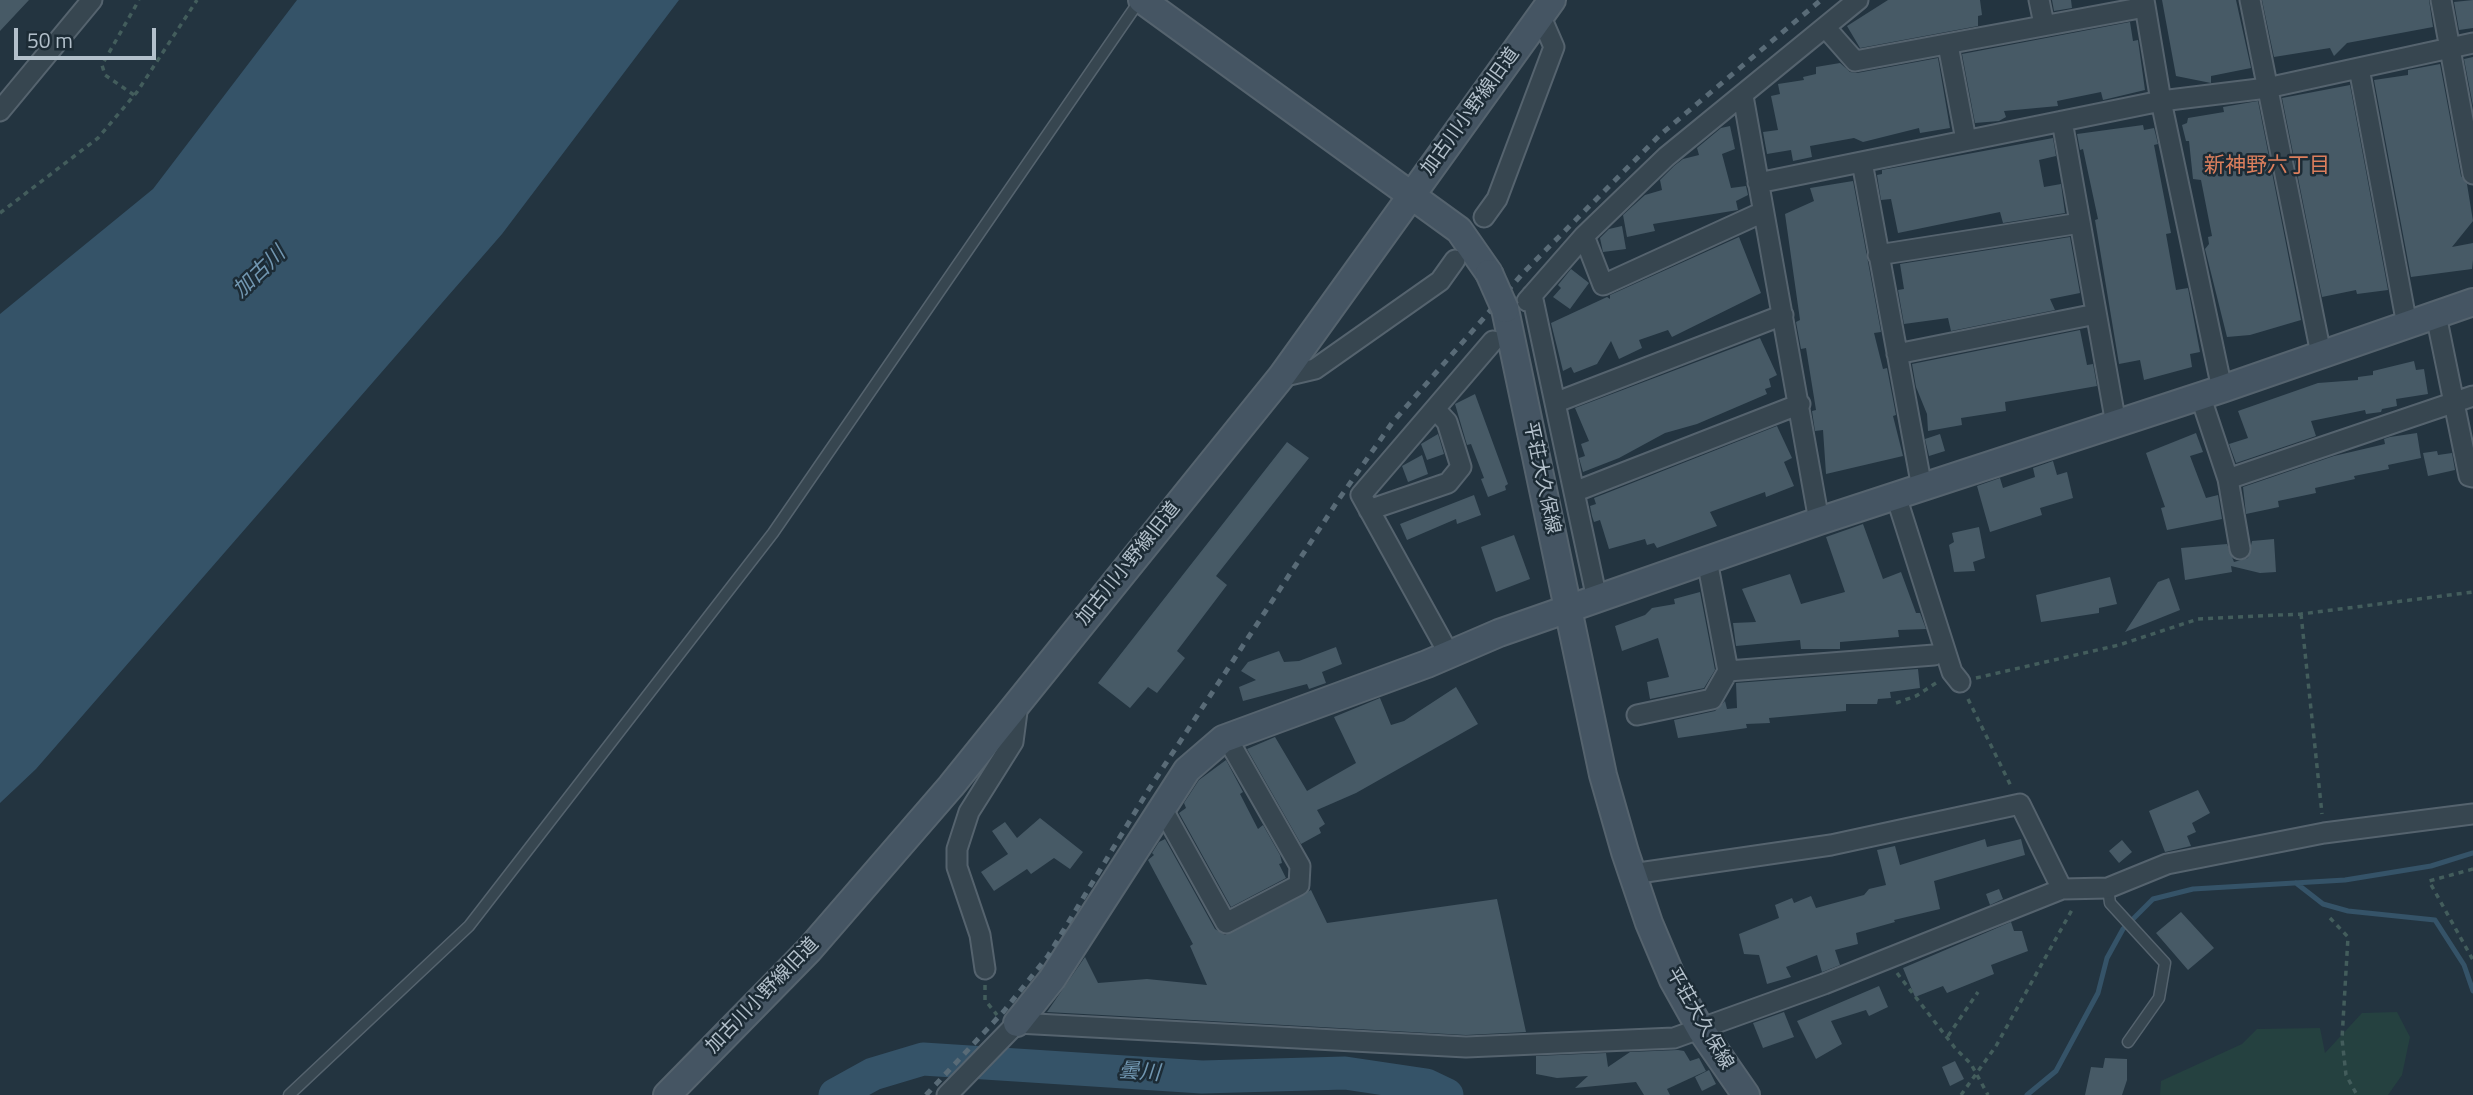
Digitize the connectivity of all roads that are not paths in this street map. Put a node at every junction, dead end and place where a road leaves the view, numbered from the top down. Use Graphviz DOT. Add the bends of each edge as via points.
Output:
graph roads {
  1 [pos="92,0"];
  2 [pos="1141,0"];
  3 [pos="1858,0"];
  4 [pos="2039,0"];
  5 [pos="2250,0"];
  6 [pos="2441,0"];
  7 [pos="2145,4"];
  8 [pos="1547,9"];
  9 [pos="2044,24"];
  10 [pos="1825,27"];
  11 [pos="2473,43"];
  12 [pos="1948,45"];
  13 [pos="2450,48"];
  14 [pos="2359,68"];
  15 [pos="2267,88"];
  16 [pos="1743,96"];
  17 [pos="2161,101"];
  18 [pos="0,111"];
  19 [pos="2062,121"];
  20 [pos="1966,141"];
  21 [pos="1862,162"];
  22 [pos="2473,174"];
  23 [pos="1758,183"];
  24 [pos="1402,188"];
  25 [pos="1763,212"];
  26 [pos="1484,217"];
  27 [pos="2080,223"];
  28 [pos="1584,236"];
  29 [pos="1878,254"];
  30 [pos="1455,260"];
  31 [pos="1521,302"];
  32 [pos="2473,302"];
  33 [pos="2096,314"];
  34 [pos="1783,315"];
  35 [pos="2436,315"];
  36 [pos="2407,325"];
  37 [pos="1493,341"];
  38 [pos="1897,354"];
  39 [pos="2321,354"];
  40 [pos="1281,377"];
  41 [pos="2211,392"];
  42 [pos="2464,399"];
  43 [pos="1557,402"];
  44 [pos="1800,404"];
  45 [pos="1434,409"];
  46 [pos="2116,424"];
  47 [pos="2473,477"];
  48 [pos="2228,480"];
  49 [pos="1922,488"];
  50 [pos="1574,492"];
  51 [pos="1896,496"];
  52 [pos="1365,502"];
  53 [pos="1819,521"];
  54 [pos="2240,549"];
  55 [pos="1707,560"];
  56 [pos="1597,599"];
  57 [pos="1569,609"];
  58 [pos="1449,654"];
  59 [pos="1934,655"];
  60 [pos="1728,671"];
  61 [pos="1956,677"];
  62 [pos="1019,699"];
  63 [pos="1649,718"];
  64 [pos="1227,738"];
  65 [pos="1162,808"];
  66 [pos="2473,814"];
  67 [pos="1632,874"];
  68 [pos="2108,888"];
  69 [pos="2062,889"];
  70 [pos="985,969"];
  71 [pos="1013,1027"];
  72 [pos="1701,1030"];
  73 [pos="2128,1042"];
  74 [pos="950,1092"];
  75 [pos="289,1095"];
  76 [pos="667,1095"];
  77 [pos="1746,1095"];
  1 -- 18 [label="street"];
  2 -- 24 [label="street, 平荘大久保線"];
  2 -- 75 [label="lane" via="773,533 469,926"];
  3 -- 10 [label="street"];
  4 -- 9 [label="street"];
  5 -- 15 [label="street"];
  6 -- 13 [label="street"];
  7 -- 9 [label="street"];
  7 -- 17 [label="street"];
  8 -- 24 [label="street, 加古川小野線旧道"];
  8 -- 26 [label="street" via="1555,47 1497,199"];
  9 -- 12 [label="street"];
  10 -- 12 [label="street" via="1855,61"];
  10 -- 16 [label="street"];
  11 -- 13 [label="street"];
  12 -- 20 [label="street"];
  13 -- 14 [label="street"];
  13 -- 22 [label="street"];
  14 -- 15 [label="street"];
  14 -- 36 [label="street"];
  15 -- 17 [label="street"];
  15 -- 39 [label="street"];
  16 -- 23 [label="street"];
  16 -- 28 [label="street" via="1666,157"];
  17 -- 19 [label="street"];
  17 -- 41 [label="street"];
  19 -- 20 [label="street"];
  19 -- 27 [label="street"];
  20 -- 21 [label="street"];
  21 -- 23 [label="street"];
  21 -- 29 [label="street"];
  23 -- 25 [label="street"];
  24 -- 31 [label="street, 平荘大久保線, bridge" via="1459,230 1489,273"];
  24 -- 40 [label="street, 加古川小野線旧道"];
  25 -- 28 [label="street" via="1603,285"];
  25 -- 34 [label="street"];
  27 -- 29 [label="street"];
  27 -- 33 [label="street"];
  28 -- 31 [label="street"];
  29 -- 38 [label="street"];
  30 -- 40 [label="street" via="1440,281 1315,369"];
  31 -- 43 [label="street"];
  31 -- 57 [label="street, 平荘大久保線"];
  32 -- 35 [label="street"];
  33 -- 38 [label="street"];
  33 -- 46 [label="street"];
  34 -- 43 [label="street"];
  34 -- 44 [label="street"];
  35 -- 36 [label="street"];
  35 -- 42 [label="street"];
  36 -- 39 [label="street"];
  37 -- 45 [label="street"];
  38 -- 49 [label="street"];
  39 -- 41 [label="street"];
  40 -- 62 [label="street, 加古川小野線旧道"];
  41 -- 46 [label="street"];
  41 -- 48 [label="street"];
  42 -- 47 [label="street" via="2469,476"];
  42 -- 48 [label="street"];
  43 -- 50 [label="street"];
  44 -- 50 [label="street"];
  44 -- 53 [label="street"];
  45 -- 52 [label="street"];
  45 -- 52 [label="street" via="1447,422 1461,467 1448,483"];
  46 -- 49 [label="street"];
  48 -- 54 [label="street"];
  49 -- 51 [label="street"];
  50 -- 56 [label="street"];
  51 -- 53 [label="street"];
  51 -- 61 [label="street"];
  52 -- 58 [label="street"];
  53 -- 55 [label="street"];
  55 -- 56 [label="street"];
  55 -- 60 [label="street"];
  56 -- 57 [label="street"];
  57 -- 58 [label="street"];
  57 -- 67 [label="street, 平荘大久保線" via="1603,775"];
  58 -- 64 [label="street"];
  59 -- 60 [label="street"];
  60 -- 63 [label="street" via="1712,699"];
  62 -- 70 [label="street" via="1013,742 969,812 957,849 957,867 977,922"];
  62 -- 76 [label="street, 加古川小野線旧道" via="951,786 809,950"];
  64 -- 65 [label="street" via="1187,770"];
  64 -- 65 [label="street" via="1300,866 1299,885 1226,923"];
  65 -- 71 [label="street" via="1060,968"];
  66 -- 68 [label="street" via="2324,834 2167,864"];
  67 -- 69 [label="street" via="1831,845 2020,804"];
  67 -- 72 [label="street, 平荘大久保線" via="1673,980"];
  68 -- 69 [label="street"];
  68 -- 73 [label="lane" via="2110,903 2165,963 2159,998"];
  69 -- 72 [label="street"];
  71 -- 72 [label="street" via="1466,1048 1674,1038"];
  71 -- 74 [label="street"];
  72 -- 77 [label="street, 平荘大久保線"];
}
